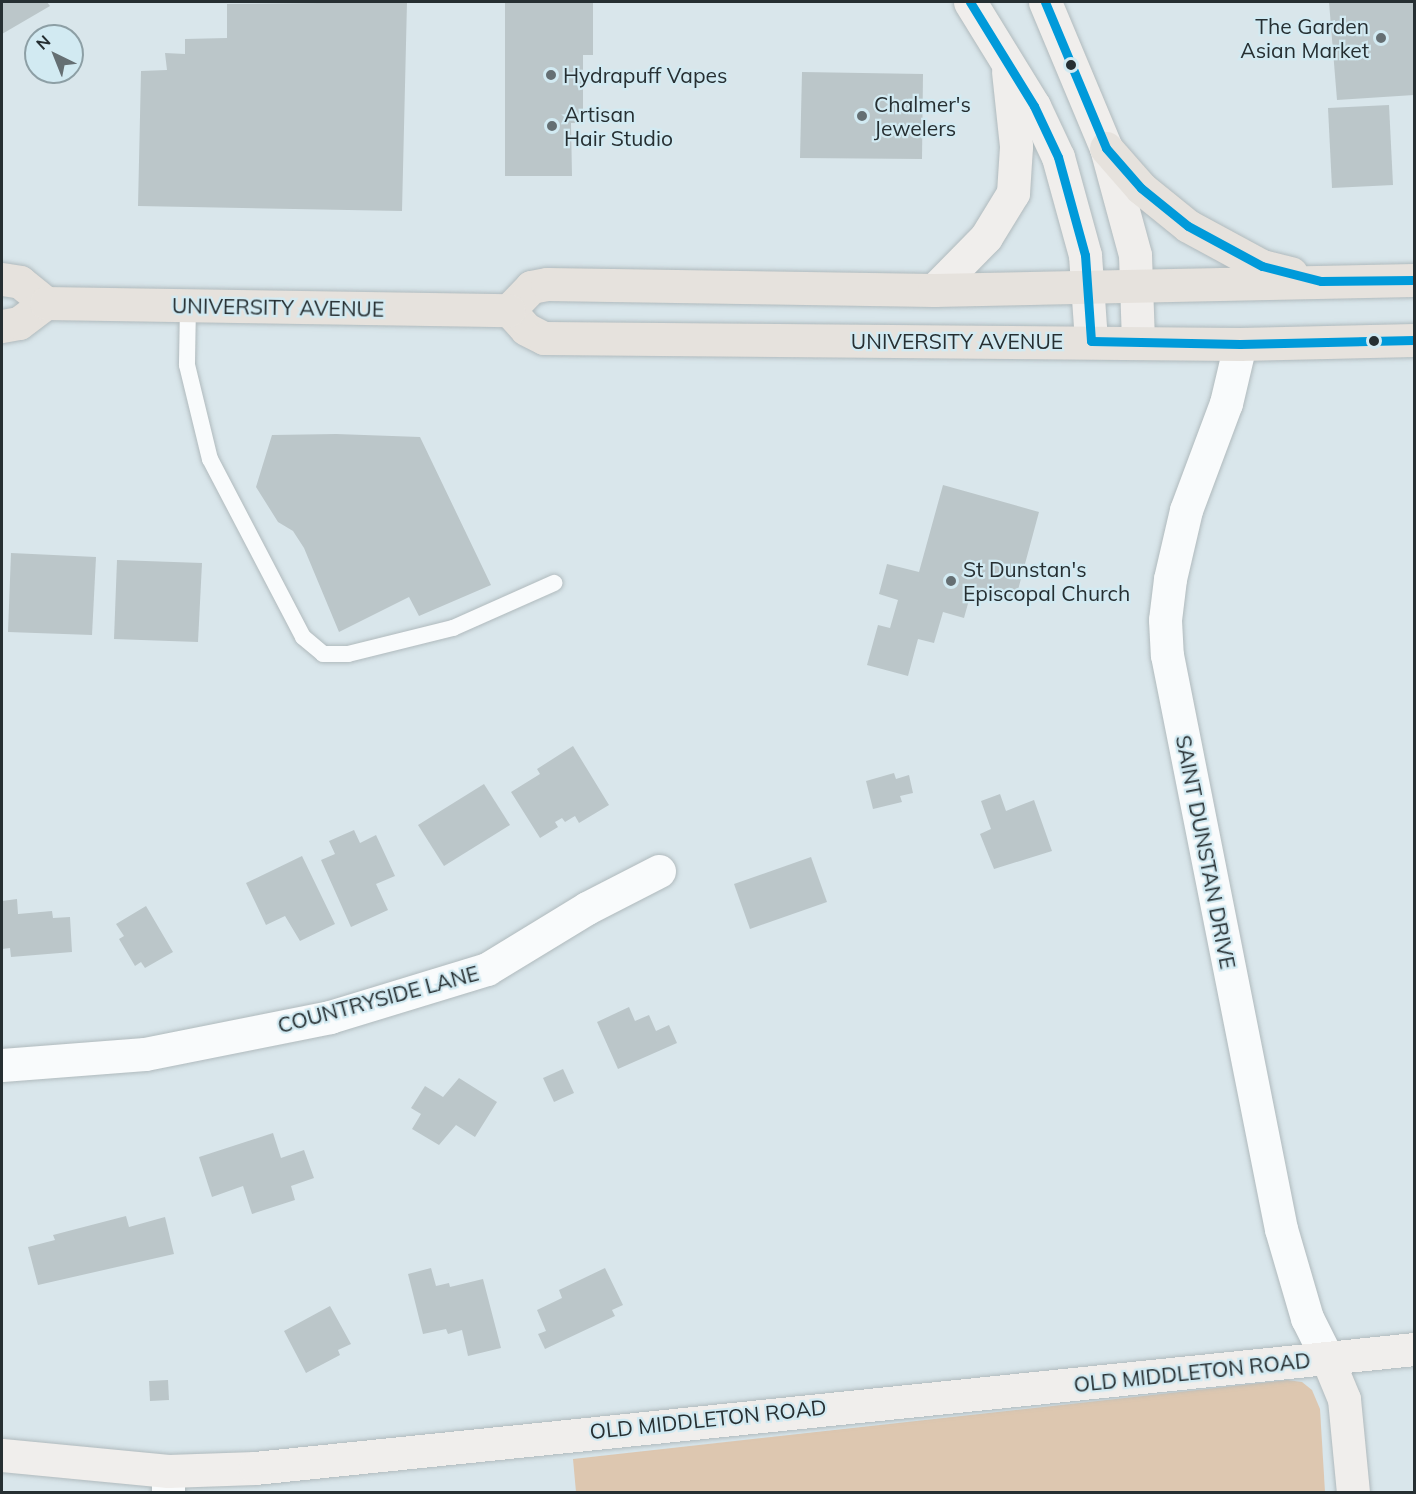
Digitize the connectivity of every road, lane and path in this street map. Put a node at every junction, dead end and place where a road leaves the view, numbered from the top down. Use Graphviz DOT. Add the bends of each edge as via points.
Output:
graph roads {
  1 [pos="970,2"];
  2 [pos="1045,2"];
  3 [pos="1007,66"];
  4 [pos="1106,148"];
  5 [pos="2,279"];
  6 [pos="1414,280"];
  7 [pos="1321,281"];
  8 [pos="1138,284"];
  9 [pos="1088,286"];
  10 [pos="934,290"];
  11 [pos="46,303"];
  12 [pos="188,305"];
  13 [pos="509,310"];
  14 [pos="2,326"];
  15 [pos="1414,340"];
  16 [pos="1091,341"];
  17 [pos="1138,341"];
  18 [pos="1240,344"];
  19 [pos="554,583"];
  20 [pos="659,871"];
  21 [pos="2,1065"];
  22 [pos="1414,1349"];
  23 [pos="1327,1359"];
  24 [pos="2,1455"];
  25 [pos="168,1482"];
  26 [pos="1353,1492"];
  1 -- 3 [label="street"];
  2 -- 4 [label="street"];
  3 -- 9 [label="street" via="1053,142 1079,227"];
  3 -- 10 [label="street" via="1016,146 1013,193 986,237"];
  4 -- 7 [label="main road" via="1141,188 1212,242 1262,266"];
  4 -- 8 [label="street" via="1135,255"];
  5 -- 11 [label="main road" via="20,282"];
  6 -- 7 [label="main road"];
  7 -- 8 [label="main road"];
  8 -- 9 [label="main road"];
  8 -- 17 [label="street"];
  9 -- 10 [label="main road"];
  9 -- 16 [label="street"];
  10 -- 13 [label="main road" via="547,284 531,287"];
  11 -- 12 [label="main road, UNIVERSITY AVENUE"];
  11 -- 14 [label="main road" via="19,323"];
  12 -- 13 [label="main road, UNIVERSITY AVENUE"];
  12 -- 19 [label="lane" via="187,365 210,459 303,637 323,654 348,654 453,628"];
  13 -- 16 [label="main road, UNIVERSITY AVENUE" via="526,329 544,338"];
  15 -- 18 [label="main road, UNIVERSITY AVENUE"];
  16 -- 17 [label="main road, UNIVERSITY AVENUE"];
  17 -- 18 [label="main road, UNIVERSITY AVENUE"];
  18 -- 23 [label="street, SAINT DUNSTAN DRIVE" via="1226,403 1186,510 1170,579 1165,620 1167,655 1281,1229 1307,1318"];
  20 -- 21 [label="street, COUNTRYSIDE LANE" via="587,908 488,969 330,1017 145,1054"];
  22 -- 23 [label="street, OLD MIDDLETON ROAD"];
  23 -- 25 [label="street, OLD MIDDLETON ROAD" via="570,1432"];
  23 -- 26 [label="street" via="1344,1399"];
  24 -- 25 [label="street, OLD MIDDLETON ROAD"];
}
